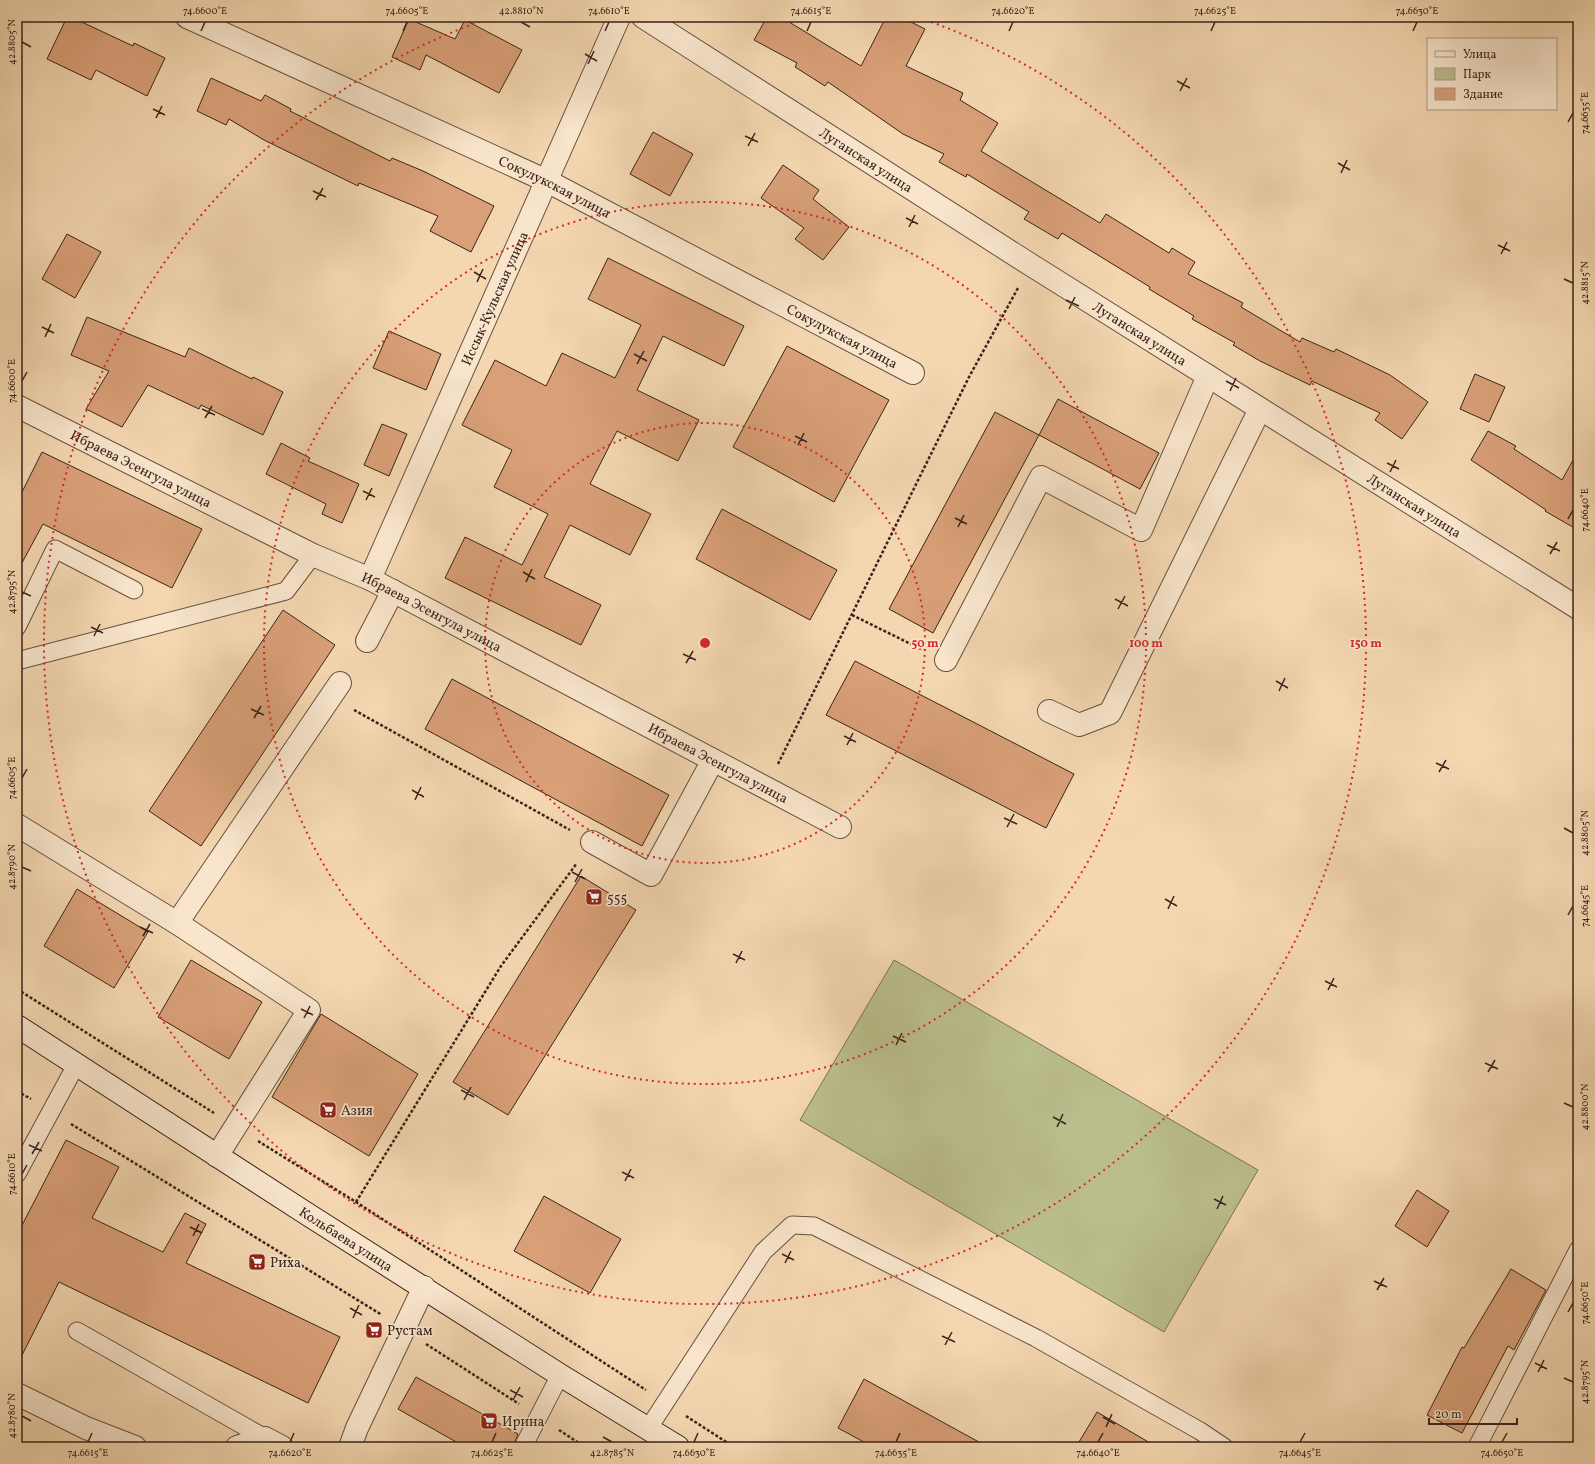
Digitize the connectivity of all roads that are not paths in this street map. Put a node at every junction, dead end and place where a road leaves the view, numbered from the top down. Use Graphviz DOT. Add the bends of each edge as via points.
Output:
graph roads {
  1 [pos="187,17"];
  2 [pos="619,17"];
  3 [pos="643,17"];
  4 [pos="547,180"];
  5 [pos="913,373"];
  6 [pos="1208,376"];
  7 [pos="17,406"];
  8 [pos="1260,409"];
  9 [pos="313,555"];
  10 [pos="370,579"];
  11 [pos="134,590"];
  12 [pos="393,591"];
  13 [pos="1578,608"];
  14 [pos="17,627"];
  15 [pos="367,641"];
  16 [pos="946,660"];
  17 [pos="17,661"];
  18 [pos="335,690"];
  19 [pos="1049,711"];
  20 [pos="713,760"];
  21 [pos="17,825"];
  22 [pos="840,827"];
  23 [pos="592,842"];
  24 [pos="177,923"];
  25 [pos="17,1026"];
  26 [pos="76,1065"];
  27 [pos="217,1156"];
  28 [pos="17,1174"];
  29 [pos="1578,1250"];
  30 [pos="424,1287"];
  31 [pos="77,1331"];
  32 [pos="560,1375"];
  33 [pos="17,1394"];
  34 [pos="648,1428"];
  35 [pos="273,1443"];
  36 [pos="135,1447"];
  37 [pos="237,1447"];
  38 [pos="350,1447"];
  39 [pos="523,1447"];
  40 [pos="678,1447"];
  41 [pos="1224,1447"];
  42 [pos="1477,1447"];
  1 -- 4 [label="street, Сокулукская улица"];
  2 -- 4 [label="street, Иссык-Кульская улица"];
  3 -- 6 [label="street, Луганская улица"];
  4 -- 5 [label="street, Сокулукская улица"];
  4 -- 10 [label="street, Иссык-Кульская улица"];
  6 -- 8 [label="street, Луганская улица"];
  6 -- 16 [label="street" via="1141,530 1041,477"];
  7 -- 9 [label="street, Ибраева Эсенгула улица"];
  8 -- 13 [label="street, Луганская улица"];
  8 -- 19 [label="street" via="1110,713 1078,725"];
  9 -- 10 [label="street, Ибраева Эсенгула улица"];
  9 -- 17 [label="lane" via="286,591"];
  10 -- 12 [label="street, Ибраева Эсенгула улица"];
  11 -- 14 [label="lane" via="55,549"];
  12 -- 15 [label="street"];
  12 -- 20 [label="street, Ибраева Эсенгула улица"];
  18 -- 24 [label="street"];
  20 -- 22 [label="street, Ибраева Эсенгула улица"];
  20 -- 23 [label="street" via="651,874"];
  21 -- 24 [label="street"];
  24 -- 27 [label="street" via="309,1010"];
  25 -- 26 [label="street, Кольбаева улица"];
  26 -- 27 [label="street, Кольбаева улица"];
  26 -- 28 [label="lane"];
  27 -- 30 [label="street, Кольбаева улица"];
  29 -- 42 [label="lane"];
  30 -- 32 [label="street, Кольбаева улица"];
  30 -- 38 [label="street"];
  31 -- 35 [label="lane"];
  32 -- 34 [label="street, Кольбаева улица"];
  32 -- 39 [label="lane"];
  33 -- 36 [label="street" via="86,1428"];
  34 -- 40 [label="street, Кольбаева улица"];
  34 -- 41 [label="lane" via="763,1252 792,1225 814,1226 1036,1338"];
  35 -- 37 [label="street"];
}
